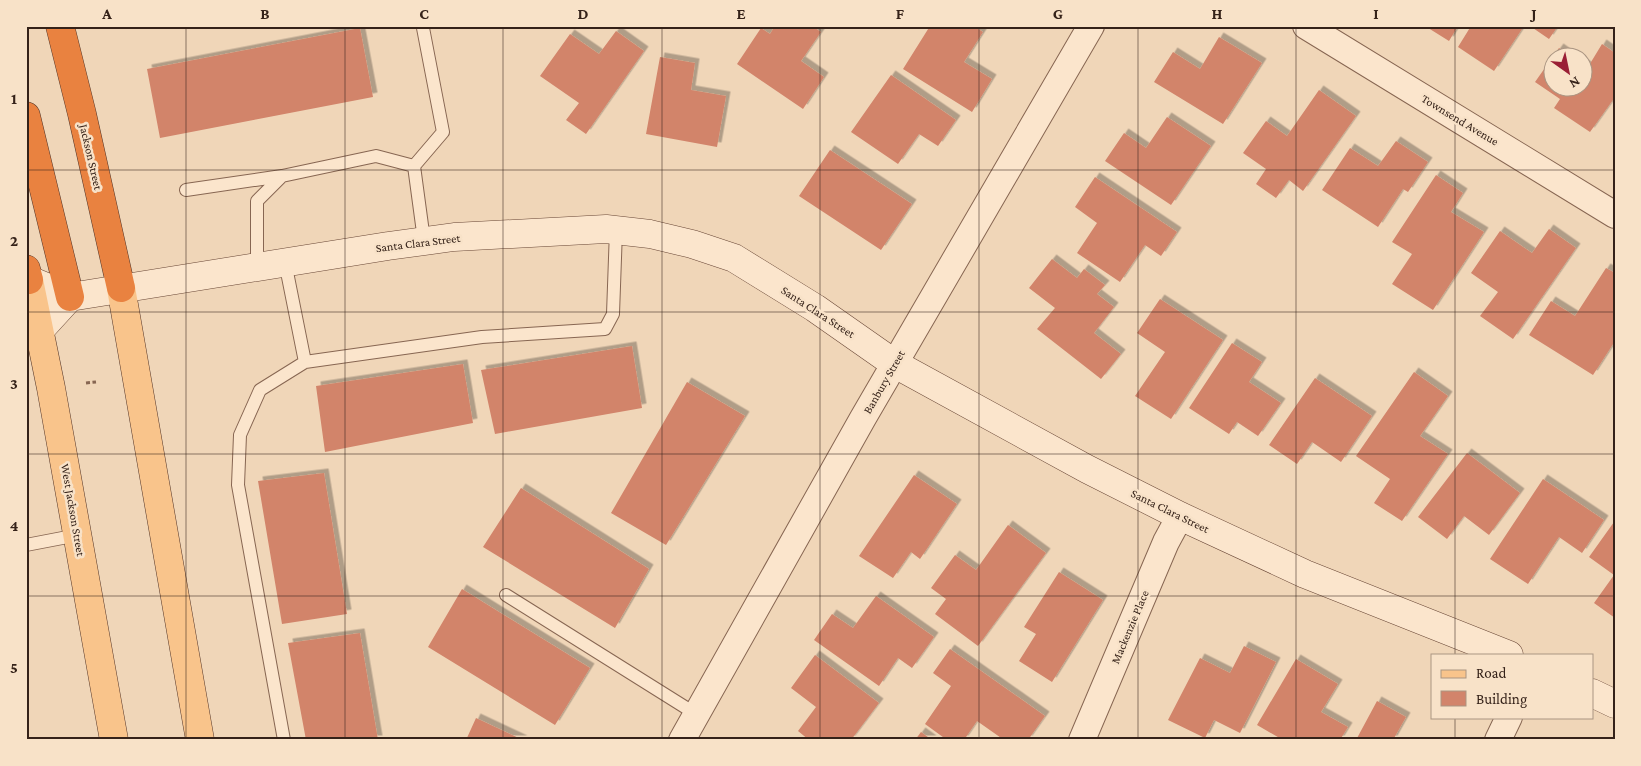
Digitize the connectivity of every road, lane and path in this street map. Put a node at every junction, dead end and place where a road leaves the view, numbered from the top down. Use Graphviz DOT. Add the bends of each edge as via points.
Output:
graph roads {
  1 [pos="60,26"];
  2 [pos="1091,26"];
  3 [pos="1306,26"];
  4 [pos="423,28"];
  5 [pos="26,116"];
  6 [pos="414,166"];
  7 [pos="282,176"];
  8 [pos="186,190"];
  9 [pos="1615,215"];
  10 [pos="616,230"];
  11 [pos="424,240"];
  12 [pos="286,262"];
  13 [pos="257,267"];
  14 [pos="27,277"];
  15 [pos="121,288"];
  16 [pos="70,297"];
  17 [pos="32,333"];
  18 [pos="305,362"];
  19 [pos="895,364"];
  20 [pos="86,382"];
  21 [pos="96,382"];
  22 [pos="1180,516"];
  23 [pos="78,535"];
  24 [pos="26,545"];
  25 [pos="506,596"];
  26 [pos="1506,654"];
  27 [pos="1594,694"];
  28 [pos="1615,704"];
  29 [pos="696,714"];
  30 [pos="1509,718"];
  31 [pos="114,740"];
  32 [pos="200,740"];
  33 [pos="284,740"];
  34 [pos="682,740"];
  35 [pos="1082,740"];
  36 [pos="1498,740"];
  1 -- 15 [label="highway, Jackson Street"];
  2 -- 19 [label="street, Banbury Street"];
  3 -- 9 [label="street, Townsend Avenue"];
  4 -- 6 [label="lane" via="442,132"];
  5 -- 16 [label="highway"];
  6 -- 7 [label="lane" via="376,156"];
  6 -- 11 [label="lane"];
  7 -- 8 [label="lane"];
  7 -- 13 [label="lane" via="257,200"];
  10 -- 11 [label="main road, Santa Clara Street"];
  10 -- 18 [label="lane" via="613,314 605,329 482,337"];
  10 -- 19 [label="main road, Santa Clara Street" via="650,234 734,258 815,308"];
  11 -- 12 [label="main road, Santa Clara Street"];
  12 -- 13 [label="main road, Santa Clara Street"];
  12 -- 18 [label="lane"];
  13 -- 15 [label="main road, Santa Clara Street"];
  14 -- 16 [label="main road"];
  14 -- 17 [label="main road, West Jackson Street"];
  15 -- 16 [label="main road, Santa Clara Street"];
  15 -- 32 [label="main road"];
  16 -- 17 [label="main road"];
  17 -- 23 [label="main road, West Jackson Street" via="51,388"];
  18 -- 33 [label="lane" via="260,390 240,435 238,485"];
  19 -- 22 [label="main road, Santa Clara Street"];
  19 -- 29 [label="street, Banbury Street"];
  20 -- 21 [label="path"];
  22 -- 26 [label="main road, Santa Clara Street" via="1305,574"];
  22 -- 35 [label="street, Mackenzie Place"];
  23 -- 24 [label="lane"];
  23 -- 31 [label="main road, West Jackson Street"];
  25 -- 29 [label="lane"];
  27 -- 28 [label="main road"];
  29 -- 34 [label="street, Banbury Street"];
  30 -- 36 [label="street"];
}
